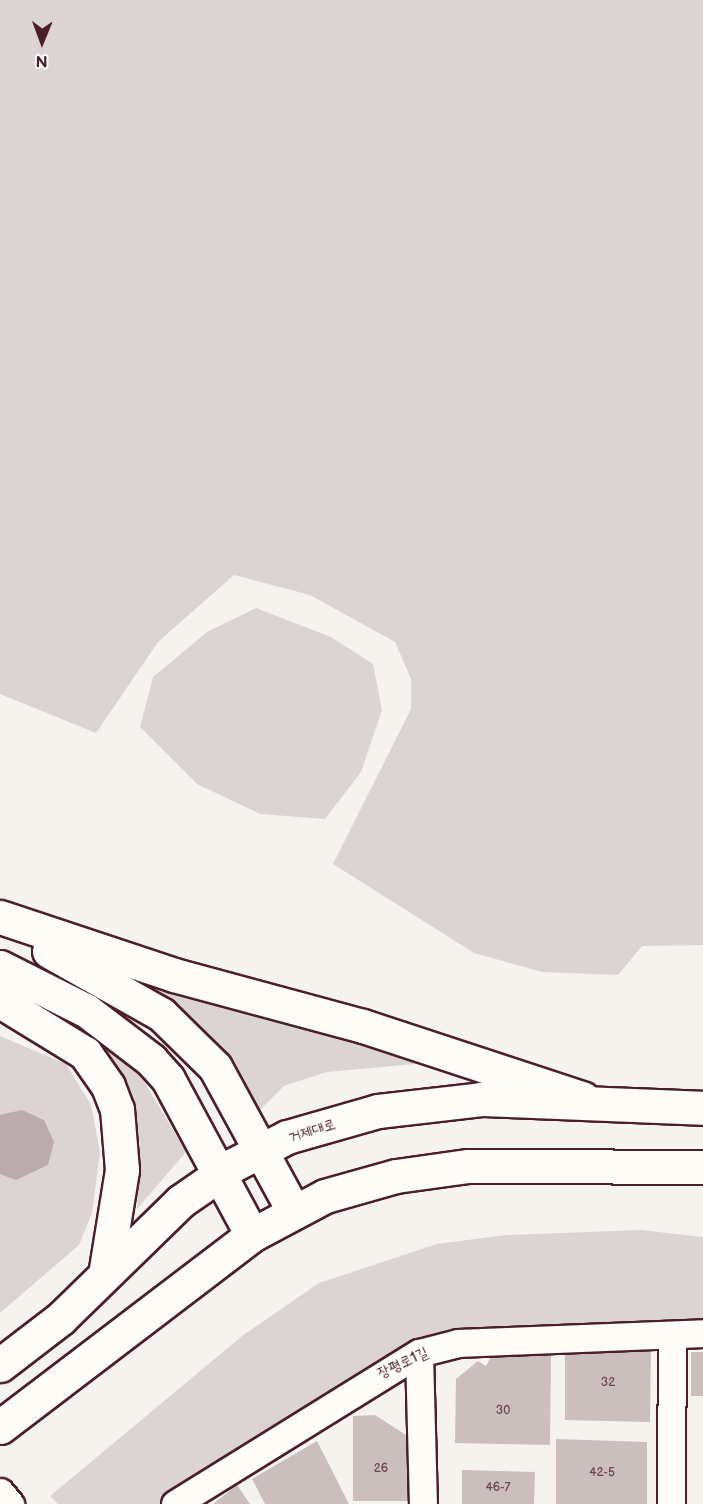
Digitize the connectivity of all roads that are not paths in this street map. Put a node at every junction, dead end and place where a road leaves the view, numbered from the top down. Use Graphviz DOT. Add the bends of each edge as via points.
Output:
graph roads {
  1 [pos="0,917"];
  2 [pos="0,924"];
  3 [pos="0,968"];
  4 [pos="0,1000"];
  5 [pos="586,1100"];
  6 [pos="703,1108"];
  7 [pos="263,1149"];
  8 [pos="703,1167"];
  9 [pos="219,1174"];
  10 [pos="292,1210"];
  11 [pos="252,1235"];
  12 [pos="106,1269"];
  13 [pos="703,1333"];
  14 [pos="672,1335"];
  15 [pos="419,1353"];
  16 [pos="0,1365"];
  17 [pos="0,1427"];
  18 [pos="0,1492"];
  19 [pos="10,1504"];
  20 [pos="175,1504"];
  21 [pos="423,1504"];
  22 [pos="671,1504"];
  1 -- 5 [label="street" via="174,975 363,1026"];
  2 -- 7 [label="street" via="161,1014 215,1067"];
  3 -- 9 [label="street" via="87,1011 151,1060 168,1078"];
  4 -- 12 [label="street" via="85,1053 108,1086 117,1109 122,1170"];
  5 -- 6 [label="street, 거제대로"];
  5 -- 7 [label="street, 거제대로" via="481,1099 378,1111"];
  7 -- 9 [label="street, 거제대로"];
  7 -- 10 [label="street"];
  8 -- 10 [label="street" via="468,1166 396,1176"];
  9 -- 11 [label="street"];
  9 -- 12 [label="street, 거제대로"];
  10 -- 11 [label="street"];
  11 -- 17 [label="street"];
  12 -- 16 [label="street, 거제대로" via="60,1319"];
  13 -- 14 [label="street, 장평로1길"];
  14 -- 15 [label="street, 장평로1길" via="458,1343"];
  14 -- 22 [label="street"];
  15 -- 20 [label="street, 장평로1길"];
  15 -- 21 [label="street"];
  18 -- 19 [label="street"];
}
